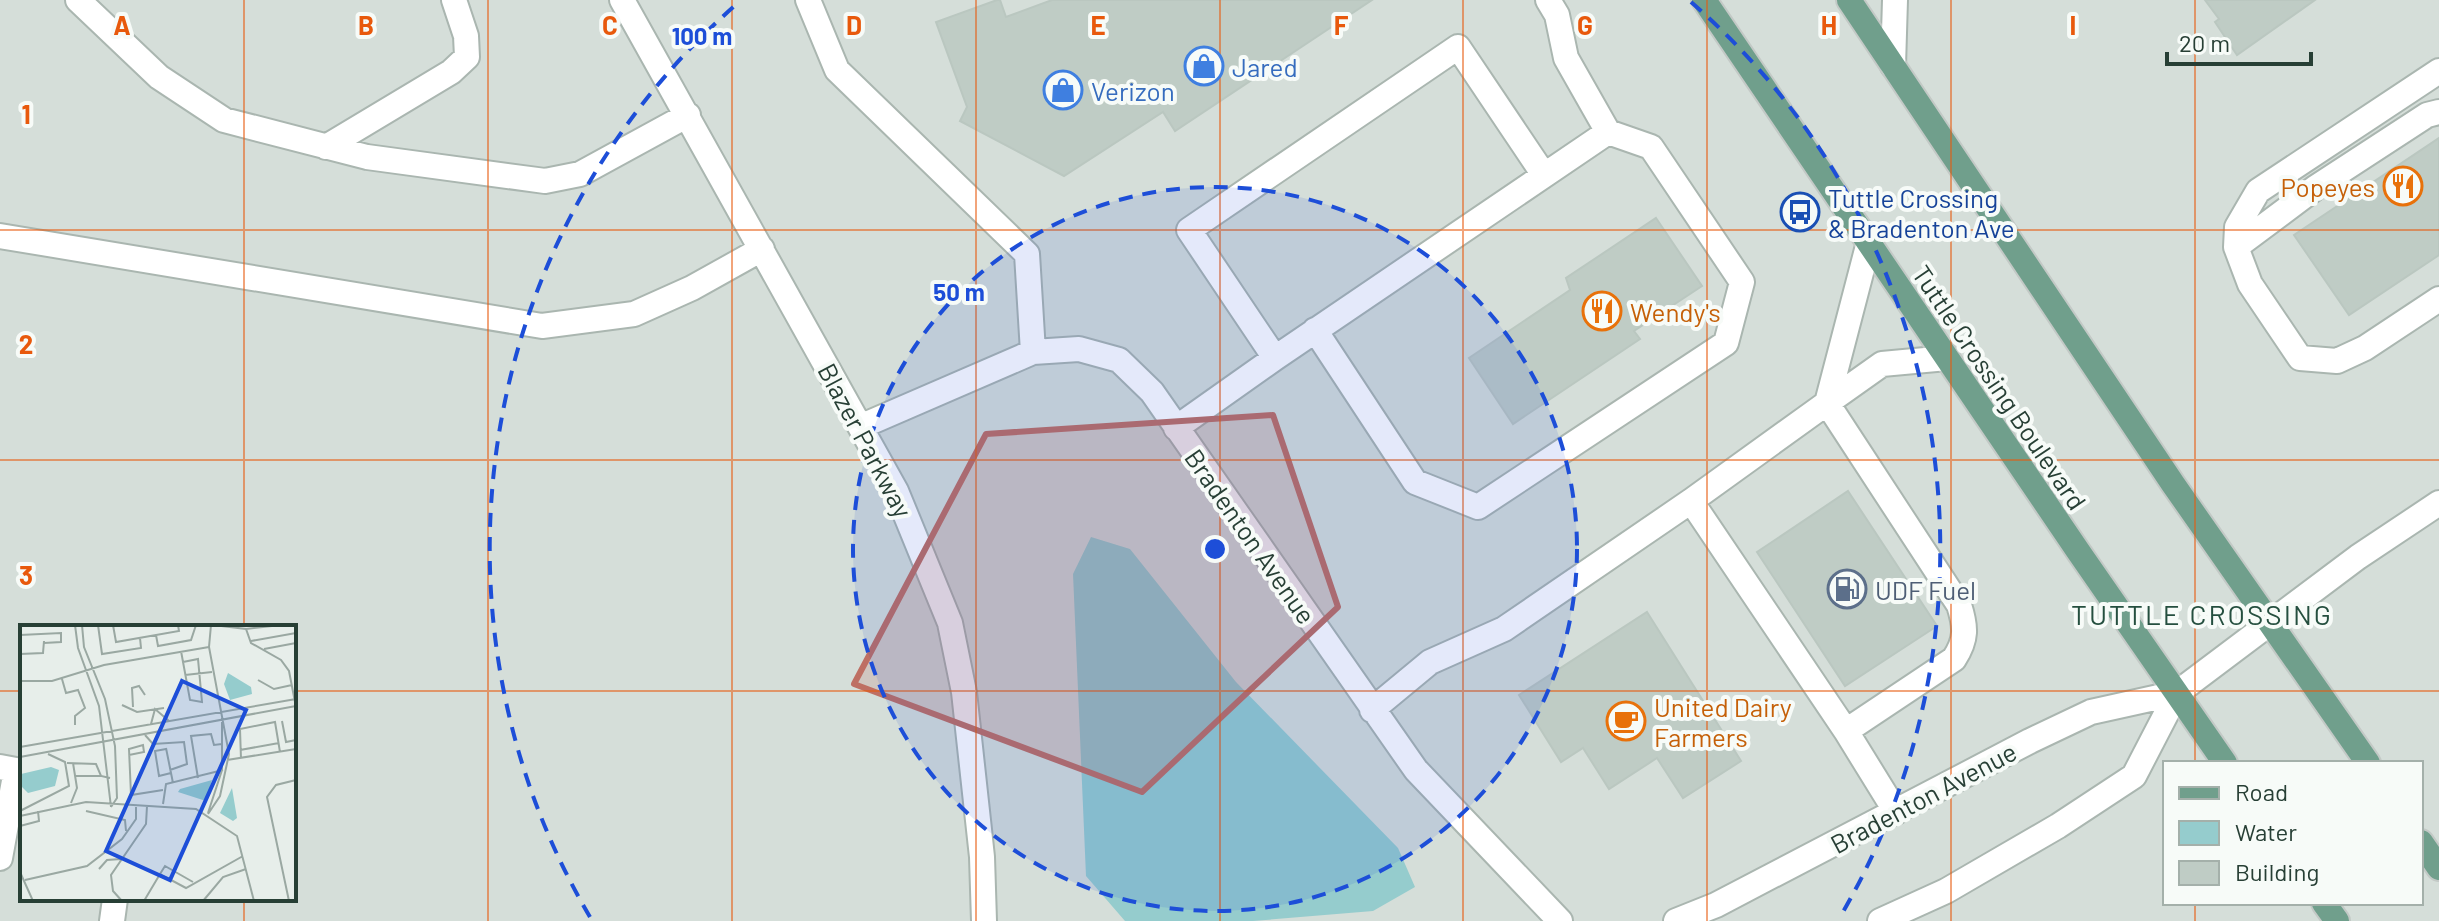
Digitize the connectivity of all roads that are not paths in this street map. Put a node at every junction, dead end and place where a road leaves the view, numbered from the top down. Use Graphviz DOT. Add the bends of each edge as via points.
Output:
graph roads {
  1 [pos="78,0"];
  2 [pos="454,0"];
  3 [pos="622,0"];
  4 [pos="808,0"];
  5 [pos="1704,0"];
  6 [pos="1849,0"];
  7 [pos="1895,0"];
  8 [pos="1559,5"];
  9 [pos="1893,66"];
  10 [pos="2439,71"];
  11 [pos="2439,112"];
  12 [pos="688,115"];
  13 [pos="1608,132"];
  14 [pos="326,147"];
  15 [pos="1544,175"];
  16 [pos="0,236"];
  17 [pos="1869,242"];
  18 [pos="2236,247"];
  19 [pos="762,249"];
  20 [pos="2439,299"];
  21 [pos="1315,330"];
  22 [pos="1033,352"];
  23 [pos="1275,358"];
  24 [pos="1947,358"];
  25 [pos="1827,403"];
  26 [pos="862,426"];
  27 [pos="1176,428"];
  28 [pos="1691,501"];
  29 [pos="2439,503"];
  30 [pos="2270,622"];
  31 [pos="2177,693"];
  32 [pos="1372,710"];
  33 [pos="1846,731"];
  34 [pos="2224,761"];
  35 [pos="2367,761"];
  36 [pos="13,769"];
  37 [pos="1896,812"];
  38 [pos="2423,845"];
  39 [pos="0,858"];
  40 [pos="2439,868"];
  41 [pos="115,901"];
  42 [pos="1719,913"];
  43 [pos="112,921"];
  44 [pos="984,921"];
  45 [pos="1560,921"];
  46 [pos="1676,921"];
  47 [pos="1880,921"];
  1 -- 14 [label="street" via="159,77 224,120"];
  2 -- 14 [label="street" via="467,57 451,72"];
  3 -- 12 [label="street, Blazer Parkway"];
  4 -- 22 [label="street" via="837,70 1027,254"];
  5 -- 17 [label="main road, Tuttle Crossing Boulevard"];
  6 -- 9 [label="main road"];
  7 -- 9 [label="street"];
  8 -- 13 [label="street" via="1566,58"];
  9 -- 30 [label="main road"];
  10 -- 18 [label="street" via="2258,191 2237,227"];
  11 -- 18 [label="street" via="2315,188"];
  12 -- 14 [label="street" via="580,174 545,181"];
  12 -- 19 [label="street, Blazer Parkway"];
  13 -- 15 [label="street"];
  13 -- 21 [label="street" via="1651,147 1742,282 1726,343 1478,507 1415,482"];
  15 -- 21 [label="street"];
  15 -- 23 [label="street" via="1458,47 1433,64 1189,230"];
  16 -- 19 [label="street" via="542,326 634,314"];
  17 -- 24 [label="main road, Tuttle Crossing Boulevard"];
  17 -- 25 [label="street"];
  18 -- 20 [label="street" via="2250,284 2300,358 2337,361"];
  19 -- 26 [label="street, Blazer Parkway"];
  21 -- 23 [label="street"];
  22 -- 26 [label="street, Bradenton Avenue"];
  22 -- 27 [label="street, Bradenton Avenue" via="1079,349 1119,360 1152,392"];
  23 -- 27 [label="street"];
  24 -- 25 [label="street" via="1882,364"];
  24 -- 31 [label="main road, Tuttle Crossing Boulevard"];
  25 -- 28 [label="street"];
  25 -- 33 [label="street" via="1959,605 1966,627 1964,644 1954,659"];
  26 -- 44 [label="street, Blazer Parkway" via="902,504 950,623 968,722"];
  27 -- 32 [label="street, Bradenton Avenue"];
  28 -- 32 [label="street" via="1504,629 1430,662"];
  28 -- 33 [label="street"];
  29 -- 30 [label="street, Bradenton Avenue"];
  30 -- 31 [label="street, Bradenton Avenue"];
  30 -- 35 [label="main road"];
  31 -- 34 [label="main road, Tuttle Crossing Boulevard"];
  31 -- 37 [label="street, Bradenton Avenue" via="2091,712"];
  31 -- 47 [label="street, Bradenton Avenue" via="2134,776 1946,891"];
  32 -- 45 [label="street, Bradenton Avenue" via="1416,770"];
  33 -- 37 [label="street"];
  36 -- 39 [label="street"];
  37 -- 42 [label="street, Bradenton Avenue"];
  38 -- 40 [label="main road"];
  41 -- 43 [label="street"];
  42 -- 46 [label="street, Bradenton Avenue"];
}
